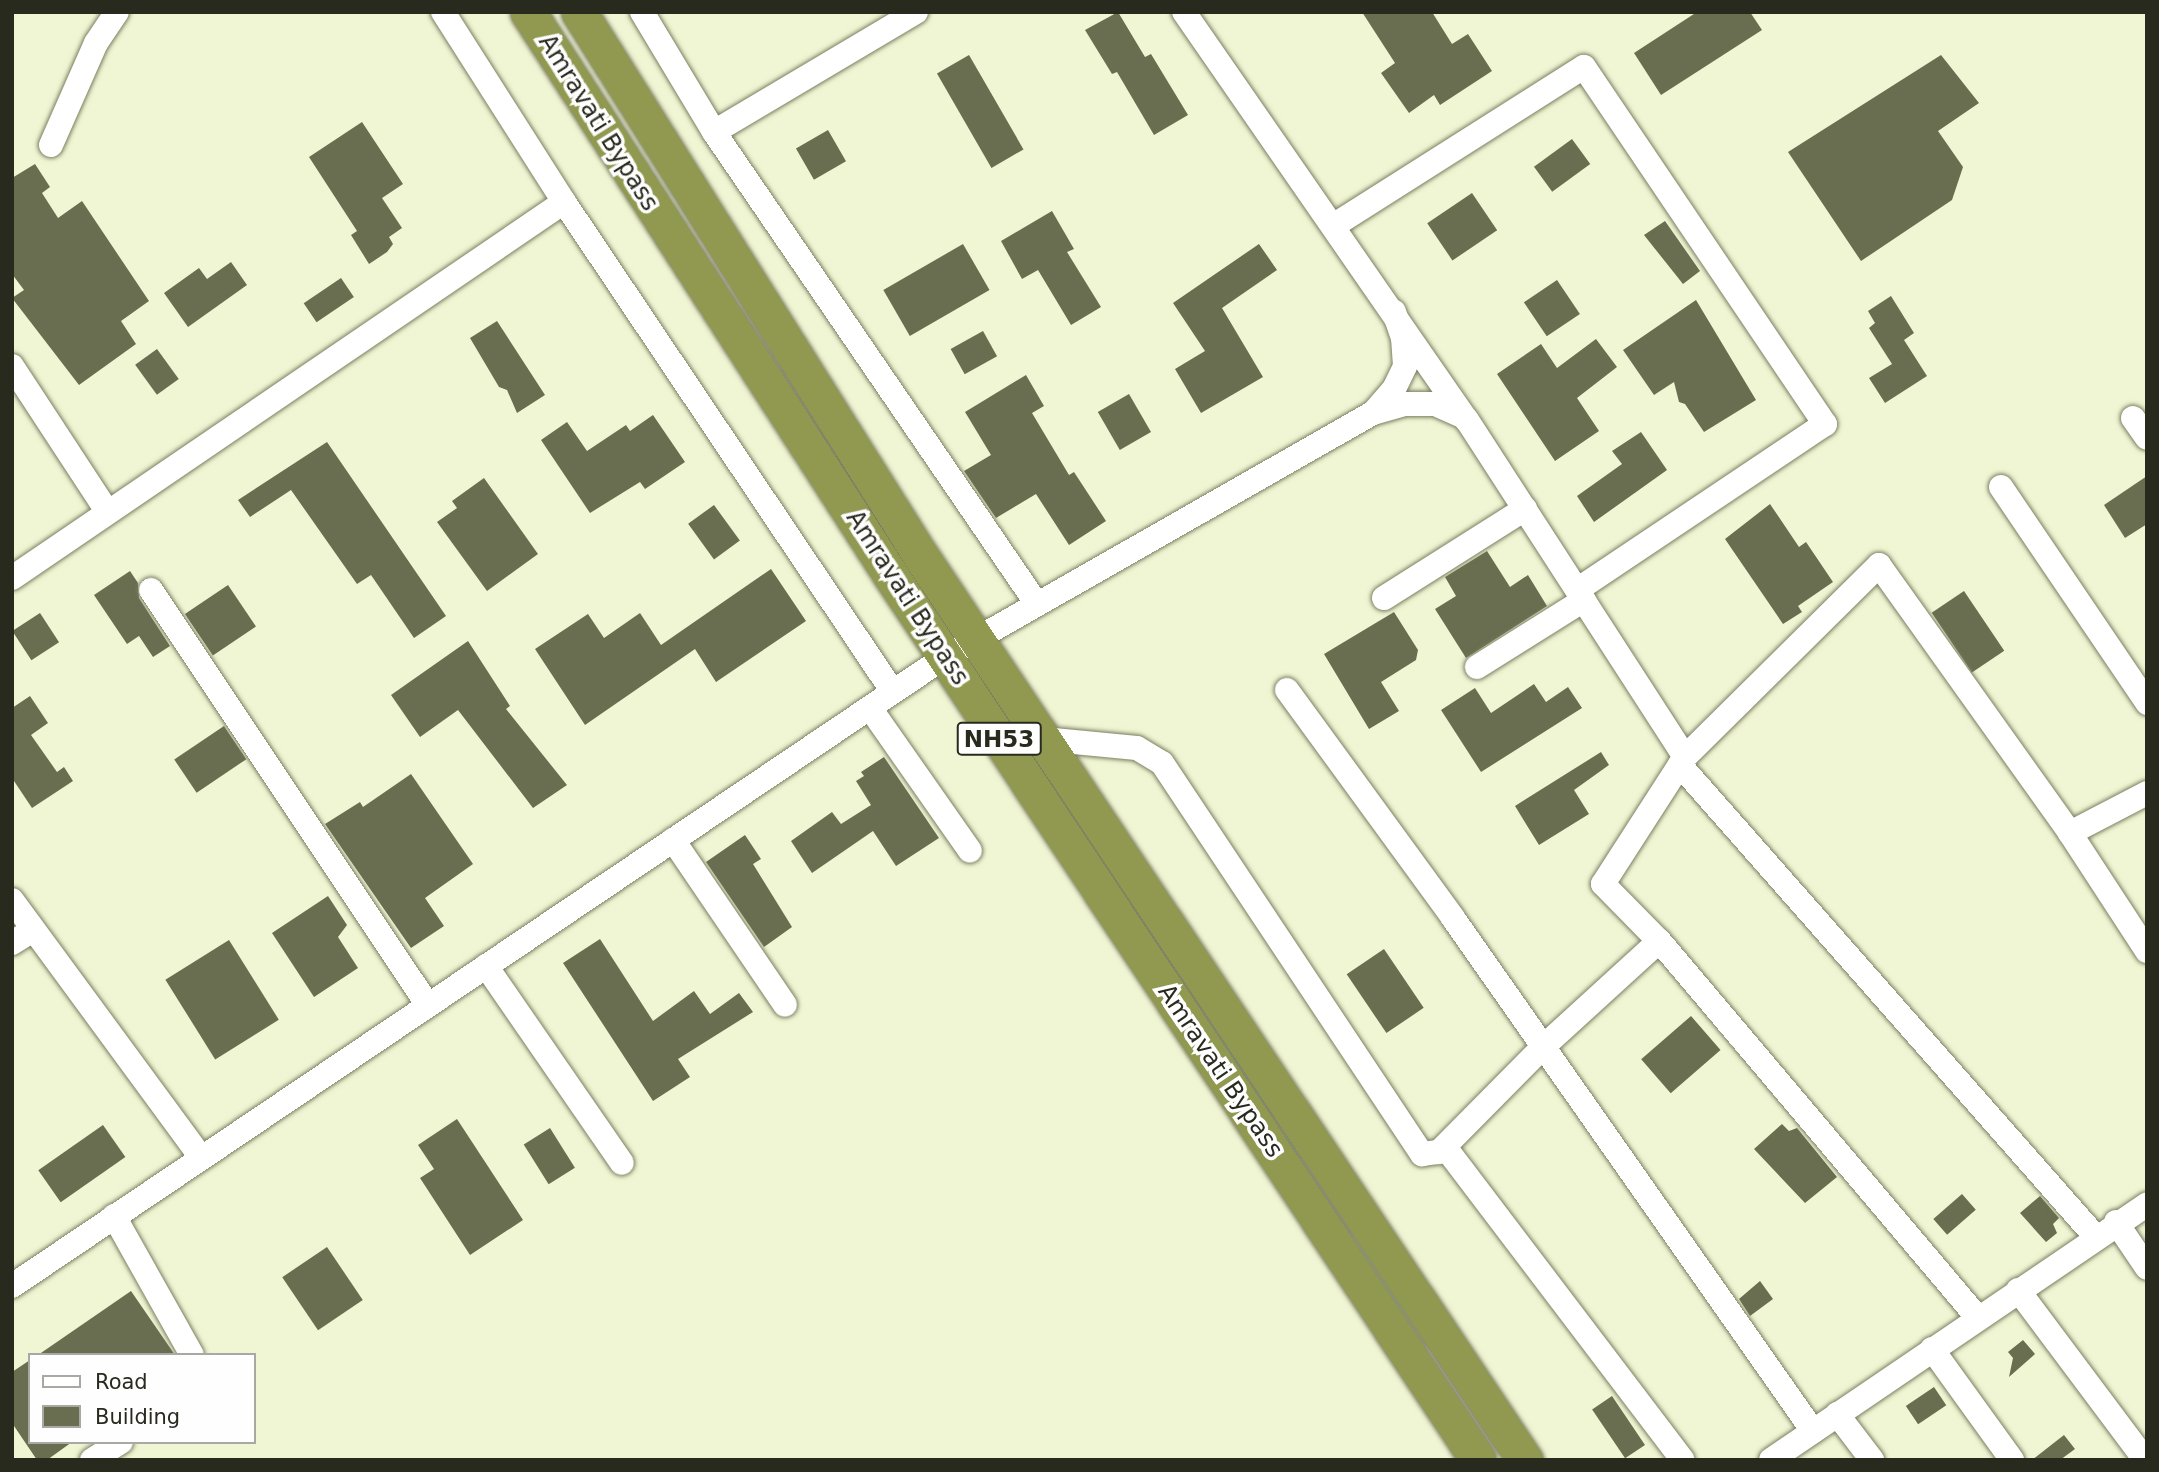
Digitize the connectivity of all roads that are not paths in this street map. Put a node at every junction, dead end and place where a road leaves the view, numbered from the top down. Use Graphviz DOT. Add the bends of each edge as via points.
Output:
graph roads {
  1 [pos="117,12"];
  2 [pos="443,12"];
  3 [pos="528,12"];
  4 [pos="579,12"];
  5 [pos="642,12"];
  6 [pos="916,12"];
  7 [pos="1184,12"];
  8 [pos="714,132"];
  9 [pos="51,145"];
  10 [pos="564,202"];
  11 [pos="1333,226"];
  12 [pos="1394,312"];
  13 [pos="12,366"];
  14 [pos="1373,413"];
  15 [pos="1467,420"];
  16 [pos="2001,487"];
  17 [pos="1525,509"];
  18 [pos="107,511"];
  19 [pos="12,578"];
  20 [pos="152,590"];
  21 [pos="1580,595"];
  22 [pos="1384,598"];
  23 [pos="1037,604"];
  24 [pos="976,638"];
  25 [pos="945,657"];
  26 [pos="1476,667"];
  27 [pos="1287,690"];
  28 [pos="893,692"];
  29 [pos="2147,703"];
  30 [pos="870,708"];
  31 [pos="1043,739"];
  32 [pos="1682,761"];
  33 [pos="2147,793"];
  34 [pos="2070,833"];
  35 [pos="673,840"];
  36 [pos="970,851"];
  37 [pos="12,900"];
  38 [pos="23,936"];
  39 [pos="1659,941"];
  40 [pos="2147,951"];
  41 [pos="486,966"];
  42 [pos="428,1005"];
  43 [pos="785,1005"];
  44 [pos="1543,1047"];
  45 [pos="1445,1147"];
  46 [pos="201,1157"];
  47 [pos="622,1163"];
  48 [pos="2147,1204"];
  49 [pos="114,1216"];
  50 [pos="2116,1222"];
  51 [pos="2095,1236"];
  52 [pos="2147,1268"];
  53 [pos="12,1286"];
  54 [pos="2018,1290"];
  55 [pos="1978,1318"];
  56 [pos="1932,1349"];
  57 [pos="191,1353"];
  58 [pos="1837,1414"];
  59 [pos="1813,1431"];
  60 [pos="118,1444"];
  61 [pos="92,1460"];
  62 [pos="1478,1460"];
  63 [pos="1525,1460"];
  64 [pos="1684,1460"];
  65 [pos="1771,1460"];
  66 [pos="1872,1460"];
  67 [pos="2012,1460"];
  68 [pos="2145,1460"];
  1 -- 9 [label="street" via="96,43"];
  2 -- 10 [label="street"];
  3 -- 25 [label="highway, Amravati Bypass / NH53"];
  4 -- 24 [label="highway, Amravati Bypass / NH53"];
  5 -- 8 [label="street"];
  6 -- 8 [label="street"];
  7 -- 11 [label="street"];
  8 -- 23 [label="street"];
  10 -- 18 [label="street"];
  10 -- 28 [label="street"];
  11 -- 12 [label="street"];
  11 -- 21 [label="street" via="1584,67 1825,424"];
  12 -- 14 [label="street" via="1403,338 1405,366 1394,389"];
  12 -- 15 [label="street"];
  13 -- 18 [label="street"];
  14 -- 15 [label="street" via="1404,404 1435,404"];
  14 -- 23 [label="street"];
  15 -- 17 [label="street"];
  16 -- 29 [label="street"];
  17 -- 21 [label="street"];
  17 -- 22 [label="street"];
  18 -- 19 [label="street"];
  20 -- 42 [label="street"];
  21 -- 26 [label="street"];
  21 -- 32 [label="street"];
  23 -- 24 [label="street"];
  24 -- 25 [label="street"];
  24 -- 31 [label="highway, Amravati Bypass / NH53"];
  25 -- 28 [label="street"];
  25 -- 62 [label="highway, Amravati Bypass / NH53"];
  27 -- 44 [label="street"];
  28 -- 30 [label="street"];
  30 -- 35 [label="street"];
  30 -- 36 [label="street"];
  31 -- 45 [label="street" via="1137,748 1161,763 1413,1145 1431,1156"];
  31 -- 63 [label="highway, Amravati Bypass / NH53"];
  32 -- 34 [label="street" via="1879,565"];
  32 -- 39 [label="street" via="1603,884"];
  32 -- 51 [label="street"];
  33 -- 34 [label="street"];
  34 -- 40 [label="street"];
  35 -- 41 [label="street"];
  35 -- 43 [label="street"];
  37 -- 38 [label="street"];
  38 -- 46 [label="street"];
  39 -- 44 [label="street"];
  39 -- 55 [label="street"];
  41 -- 42 [label="street"];
  41 -- 47 [label="street"];
  42 -- 46 [label="street"];
  44 -- 45 [label="street"];
  44 -- 59 [label="street"];
  45 -- 64 [label="street"];
  46 -- 49 [label="street"];
  48 -- 50 [label="street"];
  49 -- 53 [label="street"];
  49 -- 57 [label="street"];
  50 -- 51 [label="street"];
  50 -- 52 [label="street"];
  51 -- 54 [label="street"];
  54 -- 55 [label="street"];
  54 -- 68 [label="street"];
  55 -- 56 [label="street"];
  56 -- 58 [label="street"];
  56 -- 67 [label="street"];
  58 -- 59 [label="street"];
  58 -- 66 [label="street"];
  59 -- 65 [label="street"];
  60 -- 61 [label="street"];
}
